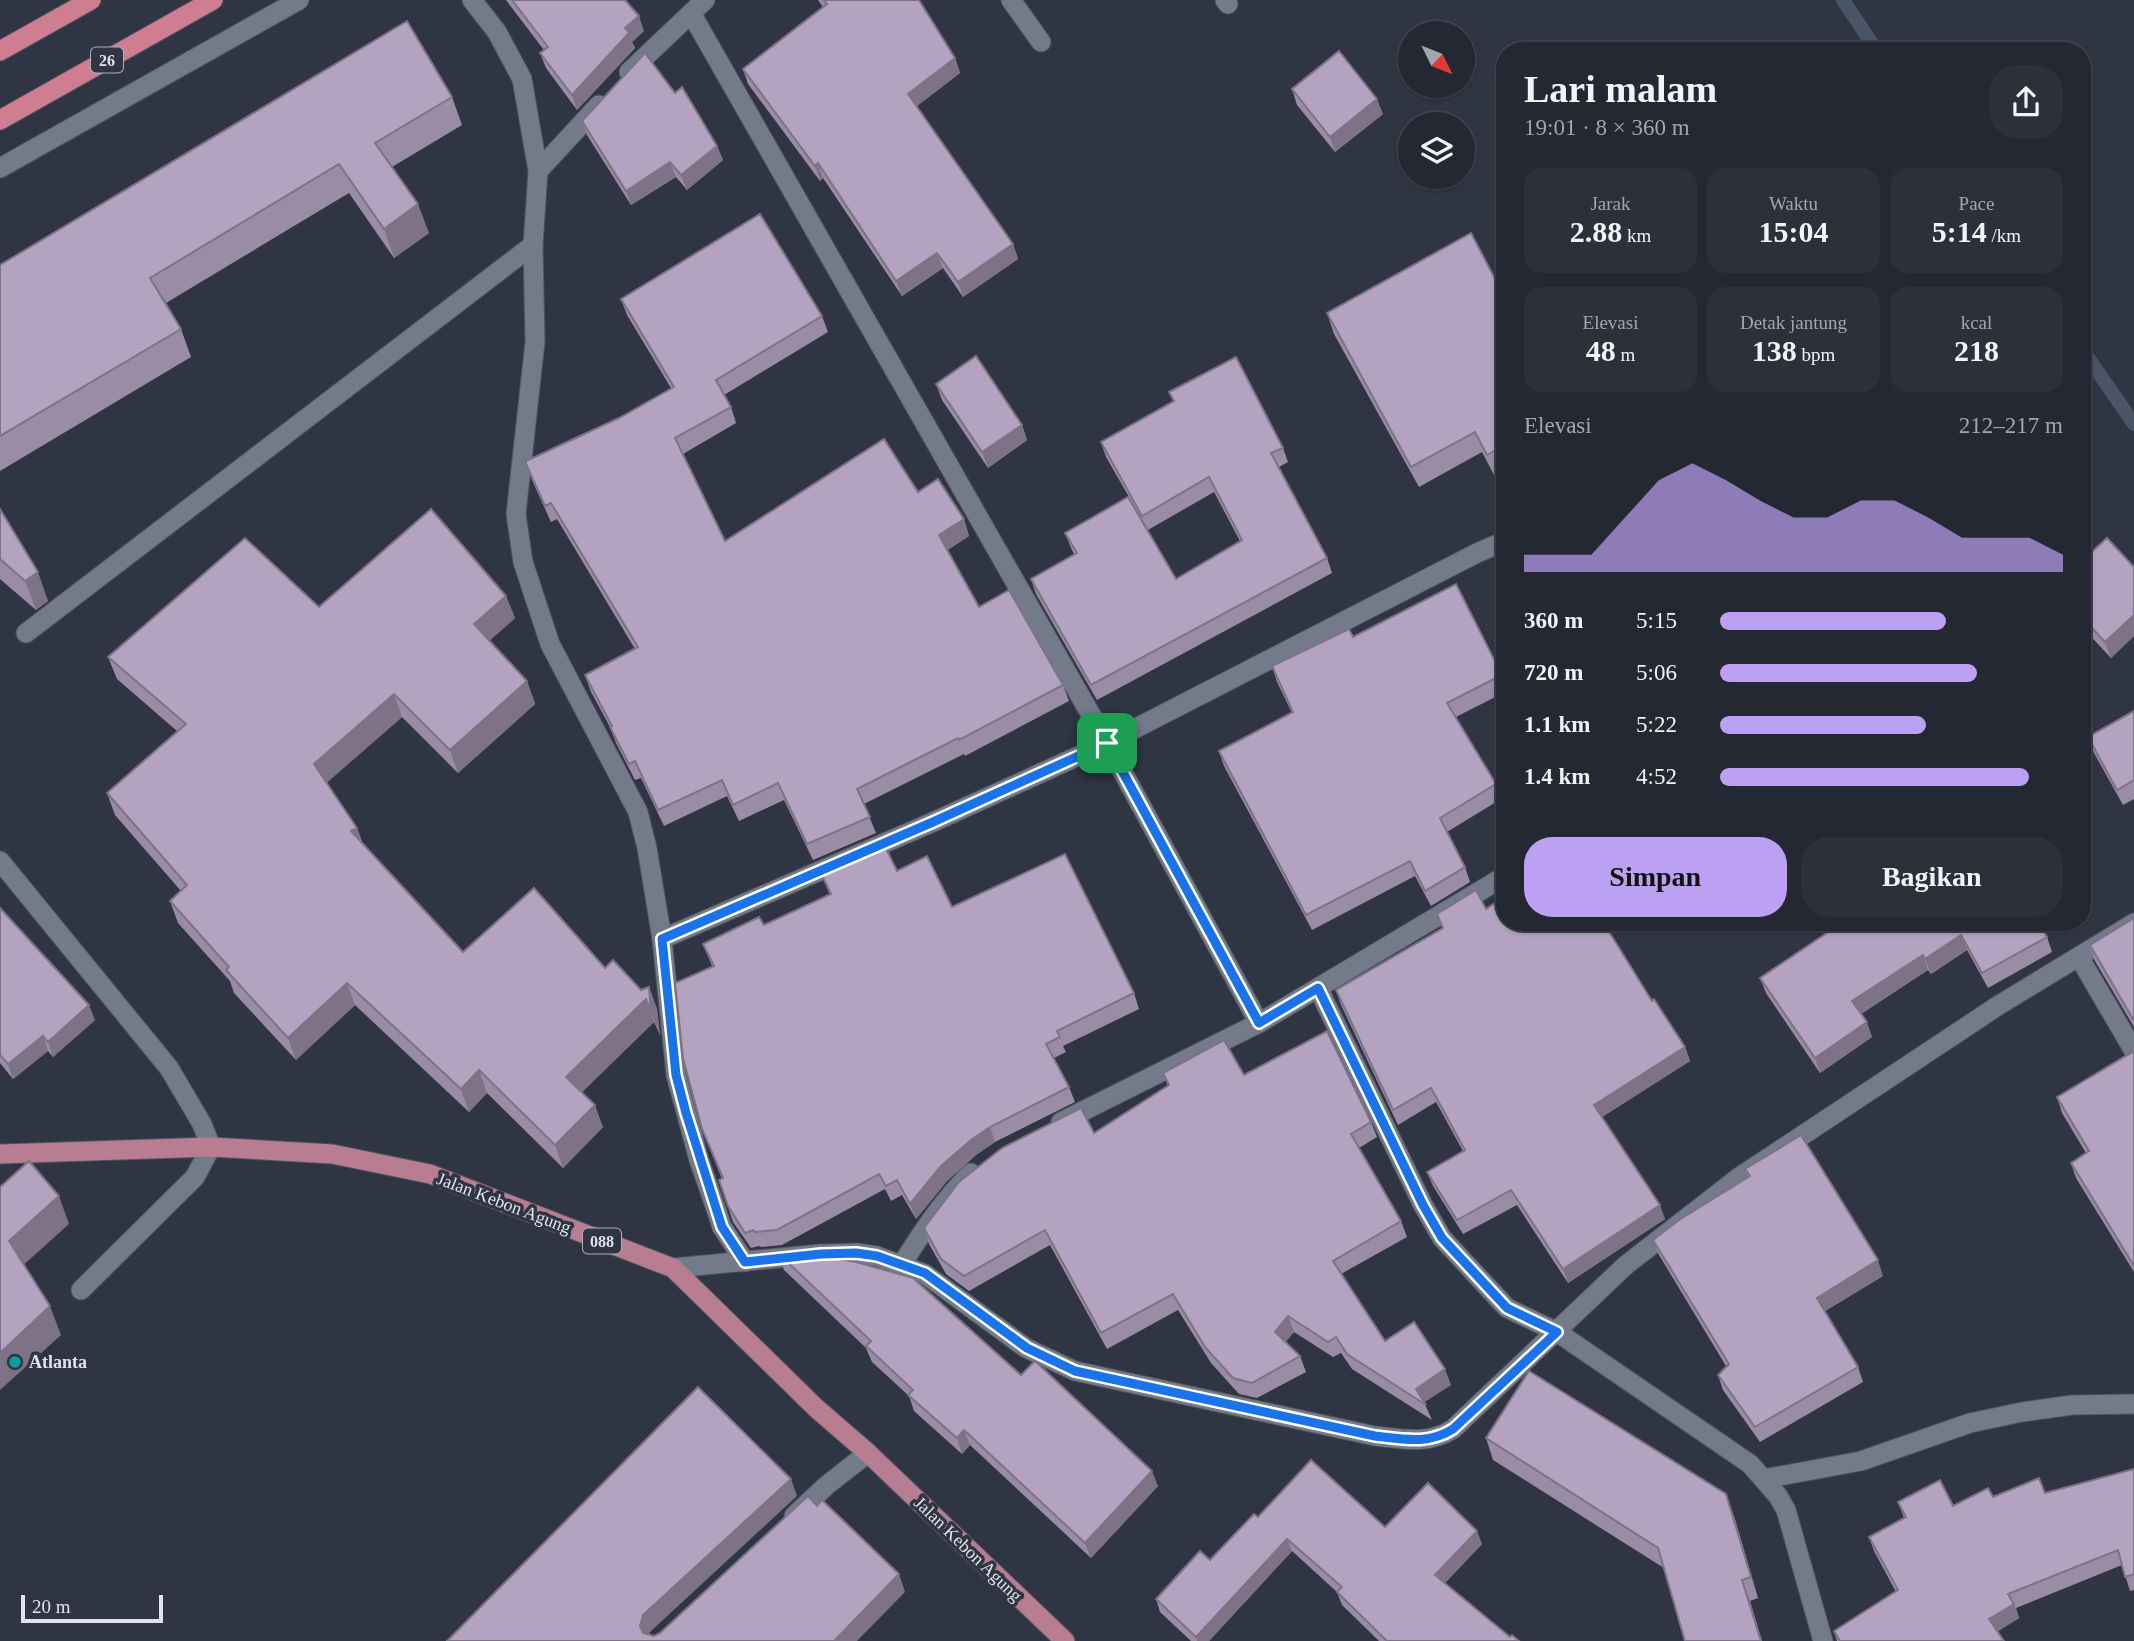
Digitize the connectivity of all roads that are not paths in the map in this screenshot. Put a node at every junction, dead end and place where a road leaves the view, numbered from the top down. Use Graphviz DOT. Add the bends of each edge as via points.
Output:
graph roads {
  1 [pos="91,0"];
  2 [pos="213,0"];
  3 [pos="299,0"];
  4 [pos="472,0"];
  5 [pos="1011,0"];
  6 [pos="698,6"];
  7 [pos="1041,42"];
  8 [pos="0,51"];
  9 [pos="0,120"];
  10 [pos="0,168"];
  11 [pos="538,171"];
  12 [pos="533,245"];
  13 [pos="1496,545"];
  14 [pos="26,633"];
  15 [pos="1107,743"];
  16 [pos="0,861"];
  17 [pos="1496,881"];
  18 [pos="2134,923"];
  19 [pos="662,939"];
  20 [pos="2079,957"];
  21 [pos="1318,988"];
  22 [pos="1259,1023"];
  23 [pos="2134,1051"];
  24 [pos="1049,1128"];
  25 [pos="211,1147"];
  26 [pos="0,1154"];
  27 [pos="982,1165"];
  28 [pos="745,1262"];
  29 [pos="902,1264"];
  30 [pos="673,1268"];
  31 [pos="81,1290"];
  32 [pos="1557,1332"];
  33 [pos="2134,1404"];
  34 [pos="868,1454"];
  35 [pos="1764,1479"];
  36 [pos="778,1531"];
  37 [pos="1065,1641"];
  38 [pos="1823,1641"];
  1 -- 8 [label="highway"];
  2 -- 9 [label="highway, 26"];
  3 -- 10 [label="street"];
  4 -- 11 [label="street" via="497,32 522,79"];
  5 -- 7 [label="street"];
  6 -- 11 [label="street" via="643,57"];
  6 -- 15 [label="street"];
  11 -- 12 [label="street"];
  12 -- 14 [label="street"];
  12 -- 19 [label="street" via="535,342 516,514 523,562 550,644 638,812"];
  13 -- 15 [label="street"];
  15 -- 19 [label="street"];
  15 -- 22 [label="street"];
  16 -- 25 [label="street" via="169,1068"];
  17 -- 21 [label="street"];
  18 -- 20 [label="street"];
  19 -- 28 [label="street" via="676,1075 722,1227"];
  20 -- 23 [label="street"];
  20 -- 32 [label="street" via="1738,1178 1626,1265"];
  21 -- 22 [label="street"];
  21 -- 32 [label="street" via="1442,1238 1507,1308"];
  22 -- 24 [label="street"];
  25 -- 26 [label="main road, Jalan Kebon Agung / 088"];
  25 -- 30 [label="main road, Jalan Kebon Agung / 088" via="332,1154 430,1174"];
  25 -- 31 [label="street" via="195,1177"];
  27 -- 29 [label="street" via="951,1192"];
  28 -- 29 [label="street" via="856,1253"];
  28 -- 30 [label="street"];
  29 -- 32 [label="street" via="925,1273 1027,1348 1075,1371 1384,1437 1422,1441 1453,1429"];
  30 -- 34 [label="main road, Jalan Kebon Agung / 088"];
  32 -- 35 [label="street" via="1714,1438"];
  33 -- 35 [label="street" via="2022,1412 1970,1423 1861,1461"];
  34 -- 36 [label="street"];
  34 -- 37 [label="main road, Jalan Kebon Agung / 088"];
  35 -- 38 [label="street" via="1786,1510"];
}
